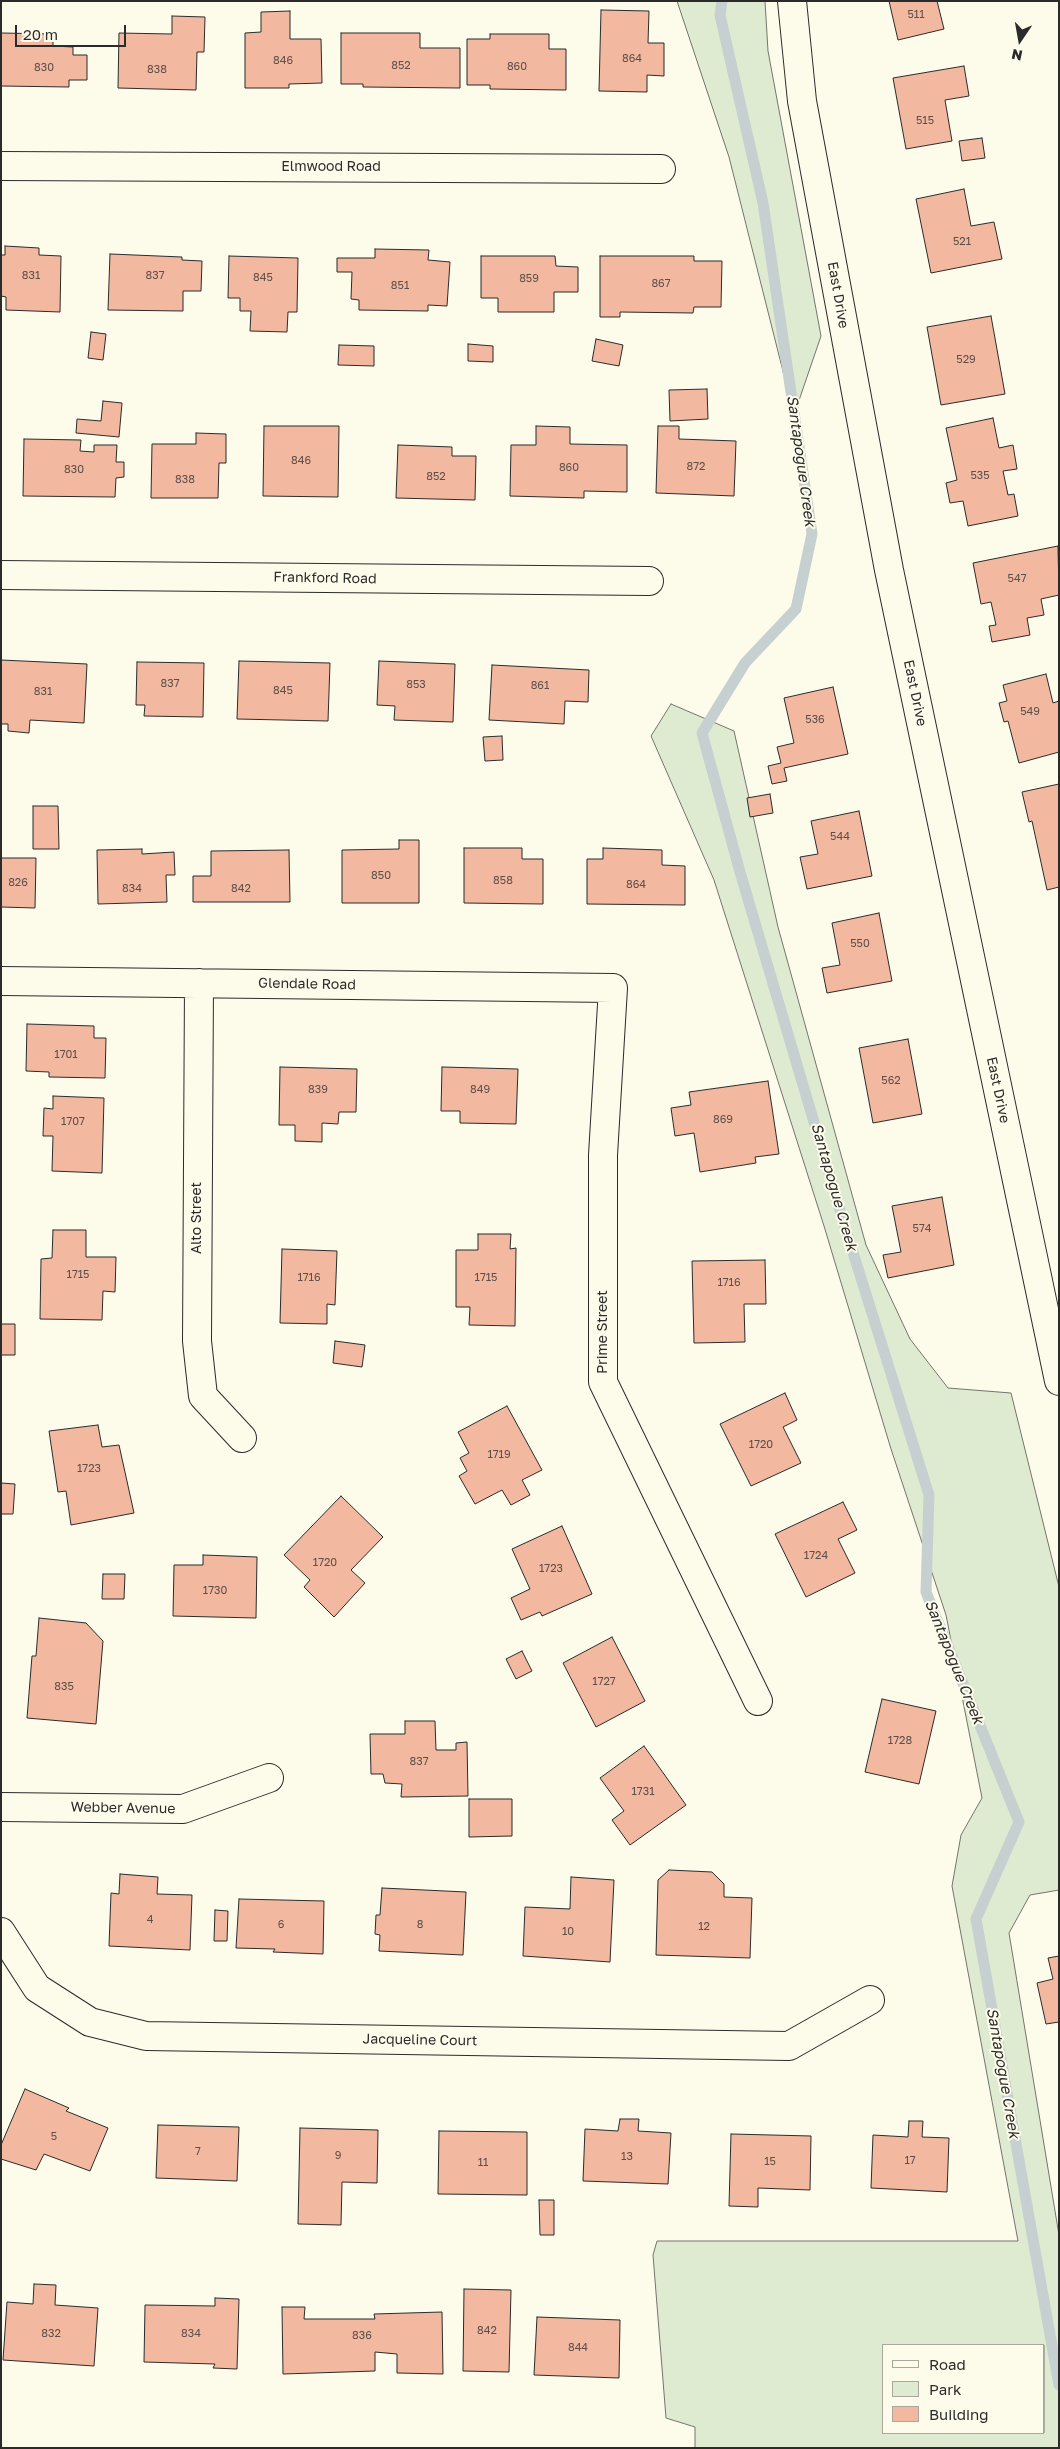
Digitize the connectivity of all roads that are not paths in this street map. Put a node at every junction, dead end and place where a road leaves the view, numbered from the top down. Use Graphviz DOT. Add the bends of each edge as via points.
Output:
graph roads {
  1 [pos="792,1"];
  2 [pos="1,166"];
  3 [pos="661,169"];
  4 [pos="1,575"];
  5 [pos="649,582"];
  6 [pos="1,981"];
  7 [pos="199,983"];
  8 [pos="613,988"];
  9 [pos="1059,1381"];
  10 [pos="242,1438"];
  11 [pos="758,1701"];
  12 [pos="269,1778"];
  13 [pos="1,1807"];
  14 [pos="1,1932"];
  15 [pos="870,2000"];
  1 -- 9 [label="street, East Drive" via="802,101 889,570"];
  2 -- 3 [label="street, Elmwood Road"];
  4 -- 5 [label="street, Frankford Road"];
  6 -- 7 [label="street, Glendale Road"];
  7 -- 8 [label="street, Glendale Road"];
  7 -- 10 [label="street, Alto Street" via="197,1341 203,1396"];
  8 -- 11 [label="street, Prime Street" via="603,1156 602,1382"];
  12 -- 13 [label="street, Webber Avenue" via="183,1809"];
  14 -- 15 [label="street, Jacqueline Court" via="37,1988 90,2022 146,2036 789,2046"];
}
